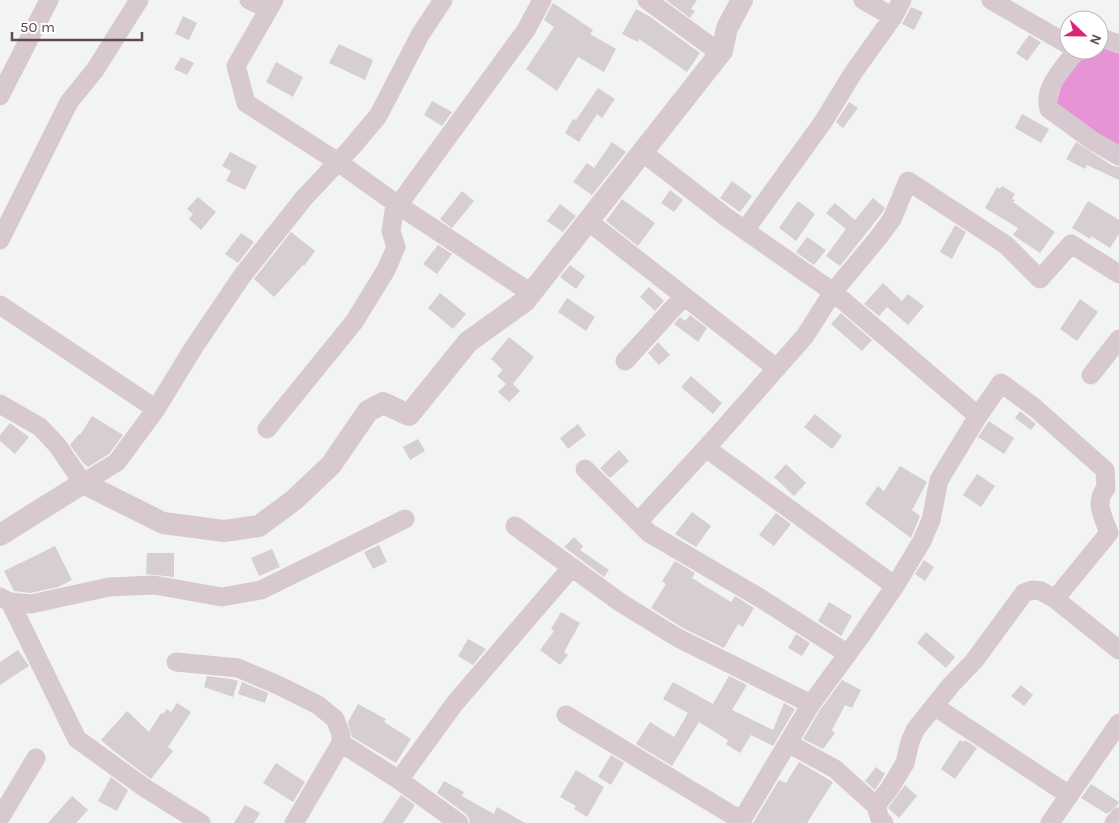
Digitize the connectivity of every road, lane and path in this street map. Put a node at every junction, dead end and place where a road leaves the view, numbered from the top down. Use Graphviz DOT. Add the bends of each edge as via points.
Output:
graph roads {
  1 [pos="49,0"];
  2 [pos="139,0"];
  3 [pos="250,0"];
  4 [pos="443,0"];
  5 [pos="542,0"];
  6 [pos="647,0"];
  7 [pos="742,0"];
  8 [pos="863,0"];
  9 [pos="902,0"];
  10 [pos="991,0"];
  11 [pos="271,4"];
  12 [pos="893,17"];
  13 [pos="1059,39"];
  14 [pos="722,51"];
  15 [pos="1070,60"];
  16 [pos="0,96"];
  17 [pos="642,152"];
  18 [pos="1119,156"];
  19 [pos="338,162"];
  20 [pos="398,205"];
  21 [pos="588,221"];
  22 [pos="745,230"];
  23 [pos="0,240"];
  24 [pos="1119,274"];
  25 [pos="833,292"];
  26 [pos="531,293"];
  27 [pos="684,296"];
  28 [pos="0,305"];
  29 [pos="1119,339"];
  30 [pos="625,361"];
  31 [pos="776,368"];
  32 [pos="1091,375"];
  33 [pos="0,404"];
  34 [pos="156,409"];
  35 [pos="978,416"];
  36 [pos="267,429"];
  37 [pos="706,448"];
  38 [pos="585,469"];
  39 [pos="83,482"];
  40 [pos="405,519"];
  41 [pos="638,522"];
  42 [pos="515,526"];
  43 [pos="0,535"];
  44 [pos="1114,537"];
  45 [pos="572,567"];
  46 [pos="895,586"];
  47 [pos="1055,599"];
  48 [pos="5,600"];
  49 [pos="1119,650"];
  50 [pos="848,654"];
  51 [pos="176,662"];
  52 [pos="811,704"];
  53 [pos="934,706"];
  54 [pos="566,715"];
  55 [pos="1119,722"];
  56 [pos="788,743"];
  57 [pos="341,744"];
  58 [pos="36,758"];
  59 [pos="400,780"];
  60 [pos="1069,795"];
  61 [pos="876,806"];
  62 [pos="1119,817"];
  63 [pos="0,818"];
  64 [pos="741,822"];
  65 [pos="201,823"];
  66 [pos="294,823"];
  67 [pos="460,823"];
  68 [pos="884,823"];
  69 [pos="1050,823"];
  70 [pos="1114,823"];
  1 -- 16 [label="street"];
  2 -- 23 [label="street" via="95,70 69,102"];
  3 -- 11 [label="street"];
  4 -- 19 [label="street" via="420,35 378,116"];
  5 -- 20 [label="street" via="526,30"];
  6 -- 14 [label="street"];
  7 -- 14 [label="street" via="728,28"];
  8 -- 12 [label="street"];
  9 -- 12 [label="street"];
  10 -- 13 [label="street"];
  11 -- 19 [label="street" via="236,66 246,103"];
  12 -- 22 [label="street"];
  14 -- 17 [label="street"];
  15 -- 18 [label="street" via="1050,88 1046,103 1048,109 1093,142"];
  17 -- 21 [label="street"];
  17 -- 22 [label="street"];
  19 -- 20 [label="street"];
  19 -- 34 [label="street" via="304,198 242,276"];
  20 -- 26 [label="street"];
  20 -- 36 [label="street" via="391,231 396,247 386,270 354,322"];
  21 -- 26 [label="street"];
  21 -- 27 [label="street"];
  22 -- 25 [label="street"];
  24 -- 25 [label="street" via="1071,244 1040,279 1006,245 908,181 892,219"];
  25 -- 31 [label="street" via="804,336"];
  25 -- 35 [label="street"];
  26 -- 39 [label="street" via="525,301 468,342 409,415 383,403 368,411 331,465 294,500 259,526 224,531 163,523"];
  27 -- 30 [label="street"];
  27 -- 31 [label="street"];
  28 -- 34 [label="street"];
  29 -- 32 [label="street"];
  31 -- 37 [label="street"];
  33 -- 39 [label="street" via="40,427"];
  34 -- 39 [label="street" via="117,462"];
  35 -- 44 [label="street" via="1001,383 1034,406 1105,470 1106,488 1100,496 1100,506"];
  35 -- 46 [label="street" via="939,480 931,520"];
  37 -- 41 [label="street"];
  37 -- 46 [label="street"];
  38 -- 41 [label="street"];
  39 -- 43 [label="street"];
  40 -- 48 [label="street" via="261,590 222,597 154,586 109,587 30,604"];
  41 -- 50 [label="street" via="650,533"];
  42 -- 45 [label="street"];
  44 -- 47 [label="street"];
  45 -- 52 [label="street" via="621,603 678,638"];
  45 -- 59 [label="street" via="455,703"];
  46 -- 50 [label="street"];
  47 -- 49 [label="street"];
  47 -- 53 [label="street" via="1042,591 1024,593 974,660"];
  48 -- 65 [label="street" via="77,739 144,788"];
  50 -- 52 [label="street"];
  51 -- 57 [label="street" via="238,668 280,686 318,705 335,719"];
  52 -- 56 [label="street"];
  53 -- 60 [label="street"];
  53 -- 61 [label="street" via="916,730 905,763"];
  54 -- 64 [label="street"];
  55 -- 60 [label="street"];
  56 -- 61 [label="street" via="835,769"];
  56 -- 64 [label="street"];
  57 -- 59 [label="street"];
  57 -- 66 [label="street"];
  58 -- 63 [label="street"];
  59 -- 67 [label="street"];
  60 -- 69 [label="street"];
  61 -- 68 [label="street"];
  62 -- 70 [label="street"];
}
